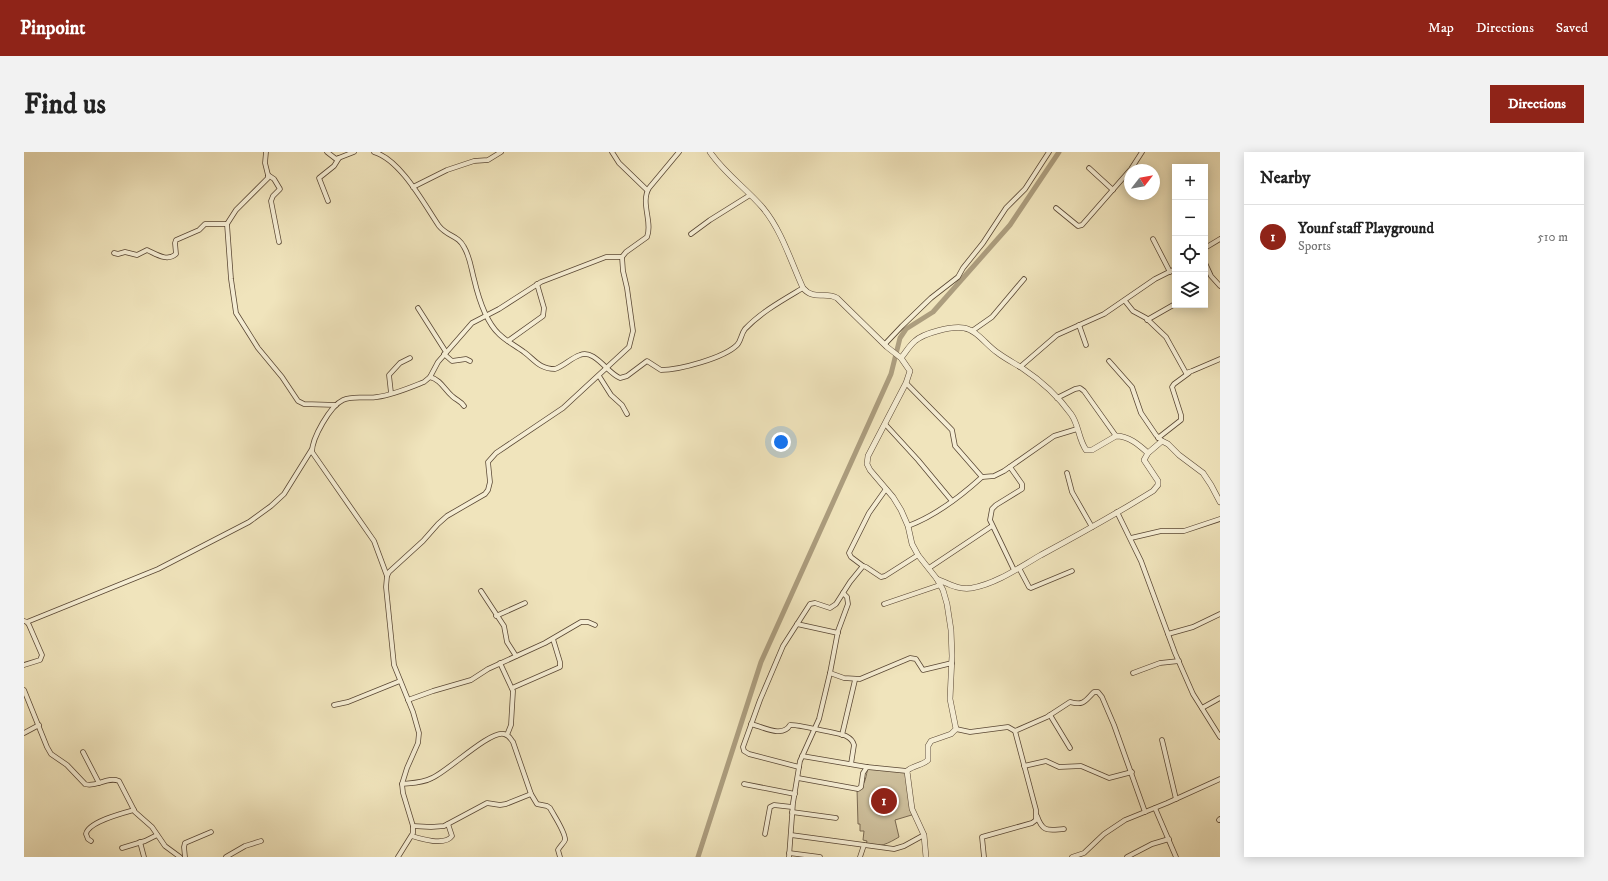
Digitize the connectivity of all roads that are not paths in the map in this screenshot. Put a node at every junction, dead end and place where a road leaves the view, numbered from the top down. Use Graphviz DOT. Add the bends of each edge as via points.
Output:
graph roads {
  1 [pos="266,152"];
  2 [pos="327,152"];
  3 [pos="354,152"];
  4 [pos="374,152"];
  5 [pos="500,152"];
  6 [pos="612,152"];
  7 [pos="679,152"];
  8 [pos="710,152"];
  9 [pos="1049,152"];
  10 [pos="1142,152"];
  11 [pos="338,158"];
  12 [pos="1089,168"];
  13 [pos="268,175"];
  14 [pos="413,187"];
  15 [pos="647,190"];
  16 [pos="1113,190"];
  17 [pos="750,195"];
  18 [pos="328,201"];
  19 [pos="1056,208"];
  20 [pos="227,224"];
  21 [pos="691,234"];
  22 [pos="1153,239"];
  23 [pos="1220,239"];
  24 [pos="279,242"];
  25 [pos="1208,246"];
  26 [pos="114,253"];
  27 [pos="622,257"];
  28 [pos="1208,269"];
  29 [pos="1170,272"];
  30 [pos="1024,279"];
  31 [pos="538,284"];
  32 [pos="1220,286"];
  33 [pos="803,288"];
  34 [pos="1125,301"];
  35 [pos="1172,306"];
  36 [pos="418,308"];
  37 [pos="488,315"];
  38 [pos="1147,320"];
  39 [pos="1079,325"];
  40 [pos="972,331"];
  41 [pos="508,341"];
  42 [pos="1086,345"];
  43 [pos="886,346"];
  44 [pos="445,353"];
  45 [pos="900,356"];
  46 [pos="410,358"];
  47 [pos="1220,358"];
  48 [pos="470,361"];
  49 [pos="1109,361"];
  50 [pos="1020,367"];
  51 [pos="606,369"];
  52 [pos="1189,373"];
  53 [pos="599,376"];
  54 [pos="430,377"];
  55 [pos="906,384"];
  56 [pos="391,393"];
  57 [pos="1057,398"];
  58 [pos="336,405"];
  59 [pos="464,406"];
  60 [pos="627,414"];
  61 [pos="885,424"];
  62 [pos="1077,429"];
  63 [pos="1116,436"];
  64 [pos="1160,440"];
  65 [pos="312,448"];
  66 [pos="1148,453"];
  67 [pos="1010,467"];
  68 [pos="1067,473"];
  69 [pos="982,478"];
  70 [pos="886,489"];
  71 [pos="952,501"];
  72 [pos="1220,502"];
  73 [pos="1117,512"];
  74 [pos="1220,519"];
  75 [pos="908,526"];
  76 [pos="992,526"];
  77 [pos="1092,527"];
  78 [pos="1131,538"];
  79 [pos="918,555"];
  80 [pos="863,566"];
  81 [pos="928,568"];
  82 [pos="1017,569"];
  83 [pos="1072,571"];
  84 [pos="387,576"];
  85 [pos="937,579"];
  86 [pos="940,585"];
  87 [pos="481,591"];
  88 [pos="843,593"];
  89 [pos="525,603"];
  90 [pos="884,604"];
  91 [pos="1220,614"];
  92 [pos="496,616"];
  93 [pos="26,622"];
  94 [pos="797,624"];
  95 [pos="595,625"];
  96 [pos="838,633"];
  97 [pos="1168,634"];
  98 [pos="553,638"];
  99 [pos="516,656"];
  100 [pos="1179,661"];
  101 [pos="952,662"];
  102 [pos="500,663"];
  103 [pos="24,665"];
  104 [pos="830,673"];
  105 [pos="1133,673"];
  106 [pos="855,680"];
  107 [pos="400,681"];
  108 [pos="512,688"];
  109 [pos="24,690"];
  110 [pos="1220,698"];
  111 [pos="408,700"];
  112 [pos="334,705"];
  113 [pos="1202,708"];
  114 [pos="1050,715"];
  115 [pos="751,724"];
  116 [pos="38,725"];
  117 [pos="956,729"];
  118 [pos="814,730"];
  119 [pos="1015,731"];
  120 [pos="24,733"];
  121 [pos="507,735"];
  122 [pos="842,735"];
  123 [pos="1220,736"];
  124 [pos="1162,740"];
  125 [pos="1070,748"];
  126 [pos="83,752"];
  127 [pos="802,756"];
  128 [pos="851,764"];
  129 [pos="1024,766"];
  130 [pos="799,767"];
  131 [pos="867,767"];
  132 [pos="907,771"];
  133 [pos="1132,772"];
  134 [pos="798,778"];
  135 [pos="1220,779"];
  136 [pos="99,782"];
  137 [pos="402,784"];
  138 [pos="744,784"];
  139 [pos="531,794"];
  140 [pos="794,794"];
  141 [pos="1176,799"];
  142 [pos="792,807"];
  143 [pos="1155,808"];
  144 [pos="134,810"];
  145 [pos="792,812"];
  146 [pos="1145,812"];
  147 [pos="1037,815"];
  148 [pos="836,818"];
  149 [pos="448,824"];
  150 [pos="413,826"];
  151 [pos="1064,829"];
  152 [pos="211,832"];
  153 [pos="765,834"];
  154 [pos="157,835"];
  155 [pos="790,835"];
  156 [pos="924,835"];
  157 [pos="412,836"];
  158 [pos="1169,839"];
  159 [pos="91,841"];
  160 [pos="261,841"];
  161 [pos="140,842"];
  162 [pos="864,845"];
  163 [pos="122,848"];
  164 [pos="789,855"];
  165 [pos="1085,855"];
  166 [pos="144,857"];
  167 [pos="180,857"];
  168 [pos="185,857"];
  169 [pos="226,857"];
  170 [pos="398,857"];
  171 [pos="560,857"];
  172 [pos="820,857"];
  173 [pos="860,857"];
  174 [pos="926,857"];
  175 [pos="984,857"];
  176 [pos="1072,857"];
  177 [pos="1127,857"];
  178 [pos="1176,857"];
  1 -- 13 [label="street"];
  2 -- 11 [label="street"];
  3 -- 11 [label="street"];
  4 -- 14 [label="street" via="394,164"];
  5 -- 14 [label="street" via="488,160 454,168"];
  6 -- 15 [label="street"];
  7 -- 15 [label="street"];
  8 -- 17 [label="street" via="719,165"];
  9 -- 43 [label="street" via="1025,189 1006,208 958,277 931,298 902,326"];
  10 -- 16 [label="street"];
  11 -- 18 [label="street" via="334,166 319,178"];
  12 -- 16 [label="street"];
  13 -- 20 [label="street" via="263,184 236,210"];
  13 -- 24 [label="street" via="280,187 271,201"];
  14 -- 37 [label="street" via="439,226 447,234 459,239 465,248 479,297"];
  15 -- 27 [label="street" via="648,235"];
  16 -- 19 [label="street" via="1080,226"];
  17 -- 21 [label="street"];
  17 -- 33 [label="street" via="771,218"];
  20 -- 26 [label="street" via="205,224 199,230 176,240 176,254 170,257 147,250 136,255"];
  20 -- 58 [label="street" via="232,294 237,317 298,401 304,404"];
  22 -- 29 [label="street"];
  23 -- 25 [label="street"];
  27 -- 31 [label="street" via="606,257"];
  27 -- 51 [label="street" via="632,336 626,351"];
  28 -- 32 [label="street"];
  29 -- 34 [label="street"];
  30 -- 40 [label="street" via="989,320"];
  31 -- 37 [label="street"];
  31 -- 41 [label="street" via="544,308 543,316"];
  33 -- 43 [label="street" via="811,295 838,298"];
  33 -- 51 [label="street" via="774,305 745,329 738,344 732,349 698,364 661,370 647,361 627,376 620,378"];
  34 -- 38 [label="street"];
  34 -- 39 [label="street"];
  35 -- 38 [label="street"];
  36 -- 44 [label="street"];
  37 -- 41 [label="street" via="495,330"];
  37 -- 44 [label="street" via="472,323"];
  38 -- 52 [label="street" via="1166,337 1184,371"];
  39 -- 42 [label="street"];
  39 -- 50 [label="street" via="1057,335"];
  40 -- 45 [label="street" via="958,328 931,333 918,338"];
  40 -- 50 [label="street"];
  41 -- 51 [label="street" via="536,363 552,369 584,353 594,357"];
  43 -- 45 [label="street"];
  44 -- 48 [label="street" via="452,361"];
  44 -- 54 [label="street"];
  45 -- 55 [label="street" via="910,371"];
  46 -- 56 [label="street" via="389,375"];
  47 -- 52 [label="street"];
  49 -- 64 [label="street" via="1132,387 1141,413"];
  50 -- 57 [label="street" via="1046,386"];
  51 -- 53 [label="street"];
  52 -- 64 [label="street" via="1172,387 1181,420"];
  53 -- 60 [label="street"];
  53 -- 84 [label="street" via="563,408 496,453 488,462 490,486 485,494 443,519"];
  54 -- 56 [label="street" via="424,382"];
  54 -- 59 [label="street" via="438,380 453,398"];
  55 -- 61 [label="street"];
  55 -- 69 [label="street" via="952,430 955,446"];
  56 -- 58 [label="street" via="378,397 349,398"];
  57 -- 62 [label="street" via="1071,415"];
  57 -- 63 [label="street" via="1080,388"];
  58 -- 65 [label="street" via="330,411"];
  61 -- 70 [label="street" via="868,456 867,464"];
  61 -- 71 [label="street"];
  62 -- 63 [label="street" via="1081,442 1089,450"];
  62 -- 67 [label="street" via="1054,436"];
  63 -- 66 [label="street" via="1126,437"];
  64 -- 66 [label="street"];
  64 -- 72 [label="street" via="1208,479"];
  65 -- 84 [label="street" via="318,462 374,541"];
  65 -- 93 [label="street" via="284,494 250,522 158,569"];
  66 -- 73 [label="street" via="1144,460 1156,477 1158,485"];
  67 -- 69 [label="street" via="994,476"];
  67 -- 76 [label="street" via="1023,486 994,507 990,520"];
  68 -- 77 [label="street" via="1072,492"];
  69 -- 71 [label="street"];
  70 -- 75 [label="street" via="901,510"];
  70 -- 80 [label="street" via="869,513 849,553"];
  71 -- 75 [label="street" via="928,517"];
  73 -- 77 [label="street"];
  73 -- 78 [label="street"];
  74 -- 78 [label="street" via="1184,531 1161,531"];
  75 -- 79 [label="street" via="912,544"];
  76 -- 81 [label="street"];
  76 -- 82 [label="street"];
  77 -- 82 [label="street"];
  78 -- 97 [label="street"];
  79 -- 80 [label="street" via="881,577"];
  79 -- 81 [label="street"];
  80 -- 88 [label="street"];
  81 -- 85 [label="street"];
  82 -- 83 [label="street" via="1031,588"];
  82 -- 85 [label="street" via="972,588 958,588"];
  84 -- 107 [label="street" via="393,660"];
  85 -- 86 [label="street"];
  86 -- 90 [label="street"];
  86 -- 101 [label="street" via="947,604"];
  87 -- 92 [label="street"];
  88 -- 94 [label="street" via="830,608 810,604"];
  88 -- 96 [label="street" via="848,604"];
  89 -- 92 [label="street"];
  91 -- 97 [label="street" via="1193,627"];
  92 -- 99 [label="street" via="504,626 507,642"];
  93 -- 103 [label="street" via="42,655 40,660"];
  94 -- 96 [label="street"];
  94 -- 115 [label="street" via="783,646"];
  95 -- 98 [label="street" via="581,622"];
  96 -- 104 [label="street"];
  97 -- 100 [label="street"];
  98 -- 99 [label="street"];
  98 -- 108 [label="street" via="560,667"];
  99 -- 102 [label="street"];
  100 -- 105 [label="street" via="1160,663"];
  100 -- 113 [label="street"];
  101 -- 106 [label="street" via="923,670 916,659 910,658"];
  101 -- 117 [label="street" via="950,700"];
  102 -- 108 [label="street"];
  102 -- 111 [label="street" via="471,680"];
  104 -- 106 [label="street"];
  104 -- 118 [label="street"];
  106 -- 122 [label="street"];
  107 -- 111 [label="street"];
  107 -- 112 [label="street"];
  108 -- 121 [label="street" via="511,725"];
  109 -- 116 [label="street"];
  110 -- 113 [label="street"];
  111 -- 137 [label="street" via="419,733 418,743"];
  113 -- 123 [label="street"];
  114 -- 119 [label="street"];
  114 -- 125 [label="street"];
  114 -- 133 [label="street" via="1070,702 1084,702 1094,692 1098,692"];
  115 -- 118 [label="street" via="776,731 786,730 792,724"];
  115 -- 130 [label="street" via="744,751"];
  116 -- 120 [label="street"];
  116 -- 136 [label="street" via="51,754 67,765 85,784"];
  117 -- 119 [label="street" via="970,732 1008,727"];
  117 -- 132 [label="street" via="951,734 931,741 928,746 928,760"];
  118 -- 122 [label="street"];
  118 -- 127 [label="street"];
  119 -- 129 [label="street"];
  121 -- 137 [label="street" via="496,734 432,778"];
  121 -- 139 [label="street" via="513,742"];
  122 -- 128 [label="street" via="850,739 854,745"];
  124 -- 141 [label="street"];
  126 -- 136 [label="street"];
  127 -- 128 [label="street"];
  127 -- 130 [label="street"];
  128 -- 131 [label="street"];
  129 -- 133 [label="street" via="1046,761 1060,767 1081,766 1109,778"];
  129 -- 147 [label="street"];
  130 -- 134 [label="street"];
  131 -- 132 [label="street"];
  131 -- 134 [label="street" via="858,788"];
  132 -- 156 [label="street" via="912,809"];
  133 -- 146 [label="street"];
  134 -- 140 [label="street"];
  135 -- 141 [label="street"];
  136 -- 144 [label="street" via="112,779 118,782"];
  137 -- 150 [label="street"];
  138 -- 140 [label="street"];
  139 -- 149 [label="street" via="506,804 487,803"];
  139 -- 171 [label="street" via="537,804 550,808 561,829 565,841 558,850"];
  140 -- 142 [label="street"];
  141 -- 143 [label="street"];
  142 -- 145 [label="street"];
  142 -- 153 [label="street" via="771,805"];
  143 -- 146 [label="street"];
  143 -- 158 [label="street"];
  144 -- 154 [label="street"];
  144 -- 159 [label="street" via="112,816 89,828 86,837"];
  145 -- 148 [label="street"];
  145 -- 155 [label="street"];
  146 -- 165 [label="street" via="1125,820 1104,834"];
  147 -- 151 [label="street" via="1041,826 1046,830"];
  147 -- 175 [label="street" via="1032,823 982,836"];
  149 -- 150 [label="street" via="431,827"];
  149 -- 157 [label="street" via="452,836 448,839 436,841"];
  150 -- 157 [label="street"];
  152 -- 168 [label="street" via="185,843"];
  154 -- 161 [label="street"];
  154 -- 167 [label="street" via="165,846"];
  155 -- 162 [label="street"];
  155 -- 164 [label="street"];
  156 -- 162 [label="street" via="894,849"];
  156 -- 174 [label="street"];
  157 -- 170 [label="street"];
  158 -- 177 [label="street" via="1152,844"];
  158 -- 178 [label="street"];
  160 -- 169 [label="street"];
  161 -- 163 [label="street"];
  161 -- 166 [label="street"];
  162 -- 173 [label="street"];
  164 -- 172 [label="street"];
  165 -- 176 [label="street"];
}
